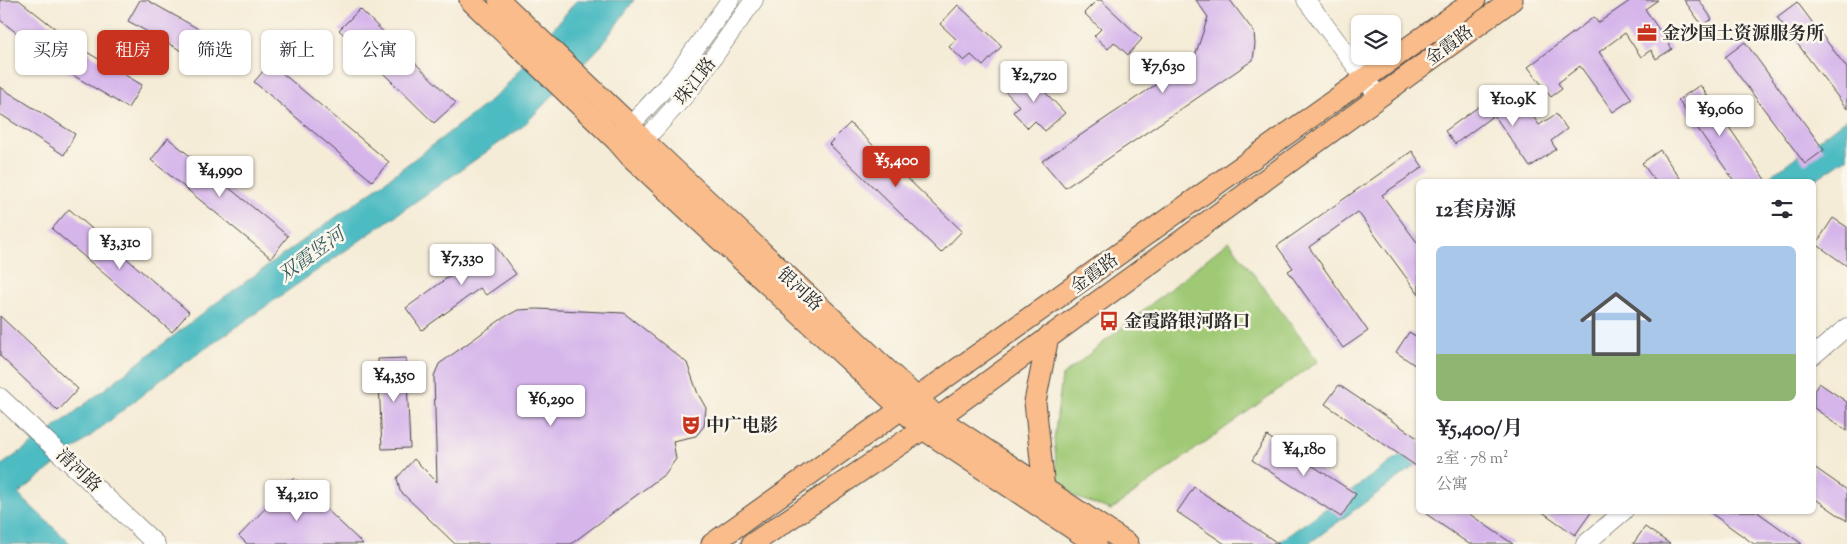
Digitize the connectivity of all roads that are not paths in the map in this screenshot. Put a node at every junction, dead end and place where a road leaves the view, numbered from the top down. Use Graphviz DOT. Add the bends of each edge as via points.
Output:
graph roads {
  1 [pos="470,0"];
  2 [pos="499,0"];
  3 [pos="730,0"];
  4 [pos="754,0"];
  5 [pos="1306,0"];
  6 [pos="1475,0"];
  7 [pos="1512,0"];
  8 [pos="514,28"];
  9 [pos="1365,78"];
  10 [pos="1378,96"];
  11 [pos="630,141"];
  12 [pos="1847,327"];
  13 [pos="1048,337"];
  14 [pos="1816,353"];
  15 [pos="0,398"];
  16 [pos="909,405"];
  17 [pos="930,424"];
  18 [pos="1044,489"];
  19 [pos="1620,514"];
  20 [pos="156,544"];
  21 [pos="712,544"];
  22 [pos="752,544"];
  23 [pos="1096,544"];
  24 [pos="1128,544"];
  25 [pos="1585,544"];
  1 -- 8 [label="main road, 银河路"];
  2 -- 8 [label="main road, 银河路"];
  3 -- 11 [label="street, 珠江路"];
  4 -- 11 [label="street, 珠江路" via="690,90"];
  5 -- 9 [label="street"];
  6 -- 9 [label="main road, 金霞路"];
  7 -- 10 [label="main road, 金霞路"];
  8 -- 11 [label="main road, 银河路"];
  9 -- 10 [label="street"];
  9 -- 16 [label="main road, 金霞路"];
  10 -- 13 [label="main road, 金霞路"];
  11 -- 16 [label="main road, 银河路"];
  12 -- 14 [label="street"];
  13 -- 17 [label="main road, 金霞路"];
  13 -- 18 [label="main road" via="1036,402"];
  15 -- 20 [label="street, 清河路"];
  16 -- 17 [label="main road, 银河路"];
  16 -- 21 [label="main road, 金霞路"];
  17 -- 18 [label="main road, 银河路"];
  17 -- 22 [label="main road, 金霞路"];
  17 -- 23 [label="main road, 银河路"];
  18 -- 24 [label="main road, 银河路"];
  19 -- 25 [label="street"];
}
